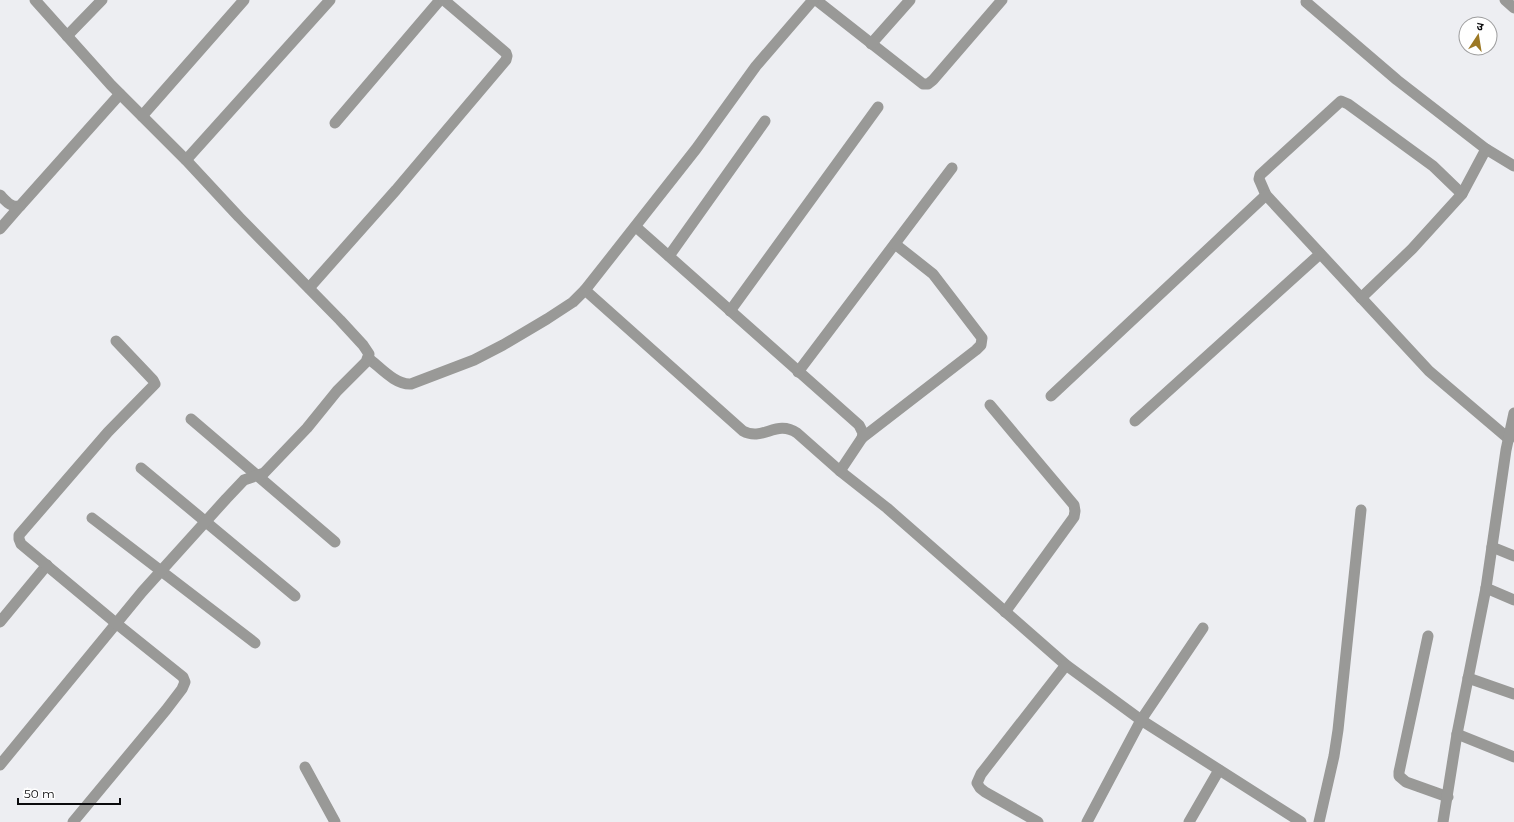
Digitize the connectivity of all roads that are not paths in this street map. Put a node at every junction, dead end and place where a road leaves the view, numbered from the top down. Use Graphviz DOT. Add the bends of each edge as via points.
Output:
graph roads {
  1 [pos="35,0"];
  2 [pos="102,0"];
  3 [pos="244,0"];
  4 [pos="330,0"];
  5 [pos="440,0"];
  6 [pos="444,0"];
  7 [pos="813,0"];
  8 [pos="816,0"];
  9 [pos="910,0"];
  10 [pos="1002,0"];
  11 [pos="1505,0"];
  12 [pos="1306,2"];
  13 [pos="1514,8"];
  14 [pos="67,36"];
  15 [pos="871,44"];
  16 [pos="120,94"];
  17 [pos="878,107"];
  18 [pos="142,116"];
  19 [pos="765,121"];
  20 [pos="335,123"];
  21 [pos="1486,149"];
  22 [pos="186,160"];
  23 [pos="1514,166"];
  24 [pos="952,168"];
  25 [pos="1462,194"];
  26 [pos="0,195"];
  27 [pos="1266,195"];
  28 [pos="20,206"];
  29 [pos="636,227"];
  30 [pos="0,229"];
  31 [pos="895,244"];
  32 [pos="1320,254"];
  33 [pos="668,256"];
  34 [pos="308,288"];
  35 [pos="585,290"];
  36 [pos="1361,298"];
  37 [pos="730,311"];
  38 [pos="116,341"];
  39 [pos="368,358"];
  40 [pos="798,372"];
  41 [pos="1051,396"];
  42 [pos="990,405"];
  43 [pos="1514,413"];
  44 [pos="191,419"];
  45 [pos="1136,421"];
  46 [pos="862,438"];
  47 [pos="1510,448"];
  48 [pos="141,468"];
  49 [pos="840,471"];
  50 [pos="259,476"];
  51 [pos="1360,510"];
  52 [pos="92,518"];
  53 [pos="205,522"];
  54 [pos="335,542"];
  55 [pos="1492,547"];
  56 [pos="1514,556"];
  57 [pos="47,566"];
  58 [pos="161,572"];
  59 [pos="1486,588"];
  60 [pos="295,596"];
  61 [pos="1514,600"];
  62 [pos="1005,612"];
  63 [pos="0,622"];
  64 [pos="117,624"];
  65 [pos="1203,628"];
  66 [pos="1428,636"];
  67 [pos="255,643"];
  68 [pos="1066,666"];
  69 [pos="1468,678"];
  70 [pos="1514,694"];
  71 [pos="1141,720"];
  72 [pos="1457,734"];
  73 [pos="1514,757"];
  74 [pos="0,766"];
  75 [pos="305,767"];
  76 [pos="1219,770"];
  77 [pos="1448,797"];
  78 [pos="73,822"];
  79 [pos="335,822"];
  80 [pos="1038,822"];
  81 [pos="1087,822"];
  82 [pos="1189,822"];
  83 [pos="1301,822"];
  84 [pos="1319,822"];
  85 [pos="1443,822"];
  1 -- 14 [label="street"];
  2 -- 14 [label="street"];
  3 -- 18 [label="street"];
  4 -- 22 [label="street"];
  5 -- 20 [label="street"];
  6 -- 34 [label="street" via="508,56 396,190"];
  7 -- 29 [label="street" via="756,66"];
  8 -- 15 [label="street"];
  9 -- 15 [label="street"];
  10 -- 15 [label="street" via="928,84 920,83"];
  11 -- 13 [label="street"];
  12 -- 21 [label="street" via="1397,80"];
  14 -- 16 [label="street"];
  16 -- 18 [label="street"];
  16 -- 28 [label="street"];
  17 -- 37 [label="street"];
  18 -- 22 [label="street"];
  19 -- 33 [label="street"];
  21 -- 23 [label="street"];
  21 -- 25 [label="street"];
  22 -- 34 [label="street"];
  24 -- 31 [label="street"];
  25 -- 27 [label="street" via="1433,166 1348,104 1340,101 1260,175 1259,179"];
  25 -- 36 [label="street" via="1412,249"];
  26 -- 28 [label="street" via="11,206"];
  27 -- 32 [label="street"];
  27 -- 41 [label="street"];
  28 -- 30 [label="street"];
  29 -- 33 [label="street"];
  29 -- 35 [label="street"];
  31 -- 40 [label="street"];
  31 -- 46 [label="street" via="936,278 982,338 981,345"];
  32 -- 36 [label="street"];
  32 -- 45 [label="street"];
  33 -- 37 [label="street"];
  34 -- 39 [label="street" via="363,345 369,354"];
  35 -- 39 [label="street" via="573,302 502,346 474,360 411,384 403,385 397,382"];
  35 -- 49 [label="street" via="743,431 750,435 784,428 791,429"];
  36 -- 47 [label="street" via="1429,371"];
  37 -- 40 [label="street"];
  38 -- 57 [label="street" via="155,384 108,432 19,535 21,544"];
  39 -- 50 [label="street" via="307,428"];
  40 -- 46 [label="street" via="859,425 863,433"];
  42 -- 62 [label="street" via="1074,505 1075,511 1074,517"];
  43 -- 47 [label="street"];
  44 -- 50 [label="street"];
  46 -- 49 [label="street"];
  47 -- 55 [label="street"];
  48 -- 53 [label="street"];
  49 -- 62 [label="street" via="887,508"];
  50 -- 53 [label="street" via="244,480"];
  50 -- 54 [label="street"];
  51 -- 84 [label="street" via="1338,730"];
  52 -- 58 [label="street"];
  53 -- 58 [label="street"];
  53 -- 60 [label="street"];
  55 -- 56 [label="street"];
  55 -- 59 [label="street"];
  57 -- 63 [label="street"];
  57 -- 64 [label="street"];
  58 -- 64 [label="street"];
  58 -- 67 [label="street"];
  59 -- 61 [label="street"];
  59 -- 69 [label="street"];
  62 -- 68 [label="street"];
  64 -- 74 [label="street"];
  64 -- 78 [label="street" via="183,677 185,682 166,710"];
  65 -- 71 [label="street"];
  66 -- 77 [label="street" via="1398,772 1406,782"];
  68 -- 71 [label="street"];
  68 -- 80 [label="street" via="981,774 977,783 985,792"];
  69 -- 70 [label="street"];
  69 -- 72 [label="street"];
  71 -- 76 [label="street"];
  71 -- 81 [label="street"];
  72 -- 73 [label="street"];
  72 -- 77 [label="street"];
  75 -- 79 [label="street"];
  76 -- 82 [label="street"];
  76 -- 83 [label="street"];
  77 -- 85 [label="street"];
}
